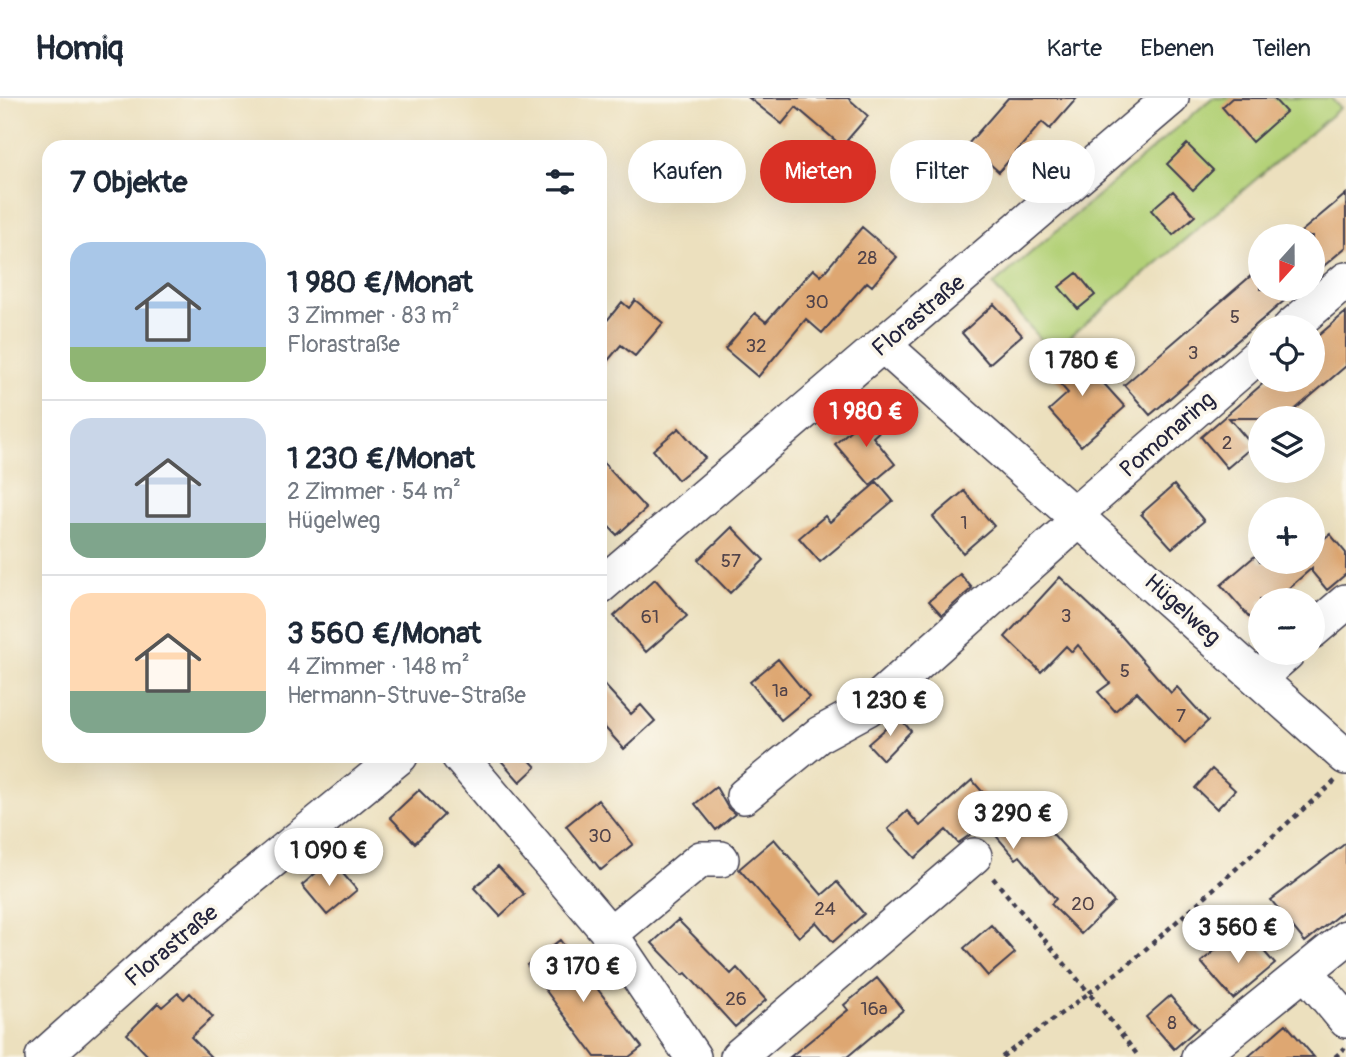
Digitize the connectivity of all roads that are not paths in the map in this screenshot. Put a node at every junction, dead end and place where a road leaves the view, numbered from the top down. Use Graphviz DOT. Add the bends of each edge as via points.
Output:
graph roads {
  1 [pos="1171,98"];
  2 [pos="1346,280"];
  3 [pos="1305,315"];
  4 [pos="883,345"];
  5 [pos="1248,365"];
  6 [pos="1077,517"];
  7 [pos="607,580"];
  8 [pos="1346,602"];
  9 [pos="1325,620"];
  10 [pos="1273,665"];
  11 [pos="1258,678"];
  12 [pos="1346,757"];
  13 [pos="391,763"];
  14 [pos="465,763"];
  15 [pos="744,796"];
  16 [pos="974,856"];
  17 [pos="721,859"];
  18 [pos="610,934"];
  19 [pos="1346,938"];
  20 [pos="1306,972"];
  21 [pos="1346,1020"];
  22 [pos="43,1057"];
  23 [pos="693,1057"];
  24 [pos="737,1057"];
  25 [pos="1199,1057"];
  1 -- 4 [label="street, Florastraße"];
  2 -- 3 [label="street"];
  4 -- 6 [label="street, Hügelweg"];
  4 -- 7 [label="street, Florastraße"];
  5 -- 6 [label="street, Pomonaring"];
  6 -- 11 [label="street, Hügelweg"];
  6 -- 15 [label="street" via="868,708 810,741"];
  8 -- 9 [label="street"];
  10 -- 11 [label="street"];
  11 -- 12 [label="street, Hügelweg"];
  13 -- 22 [label="street, Florastraße" via="166,947"];
  14 -- 18 [label="street"];
  16 -- 24 [label="street"];
  17 -- 18 [label="street" via="701,859"];
  18 -- 23 [label="street"];
  19 -- 20 [label="street"];
  20 -- 21 [label="street"];
  20 -- 25 [label="street"];
}
